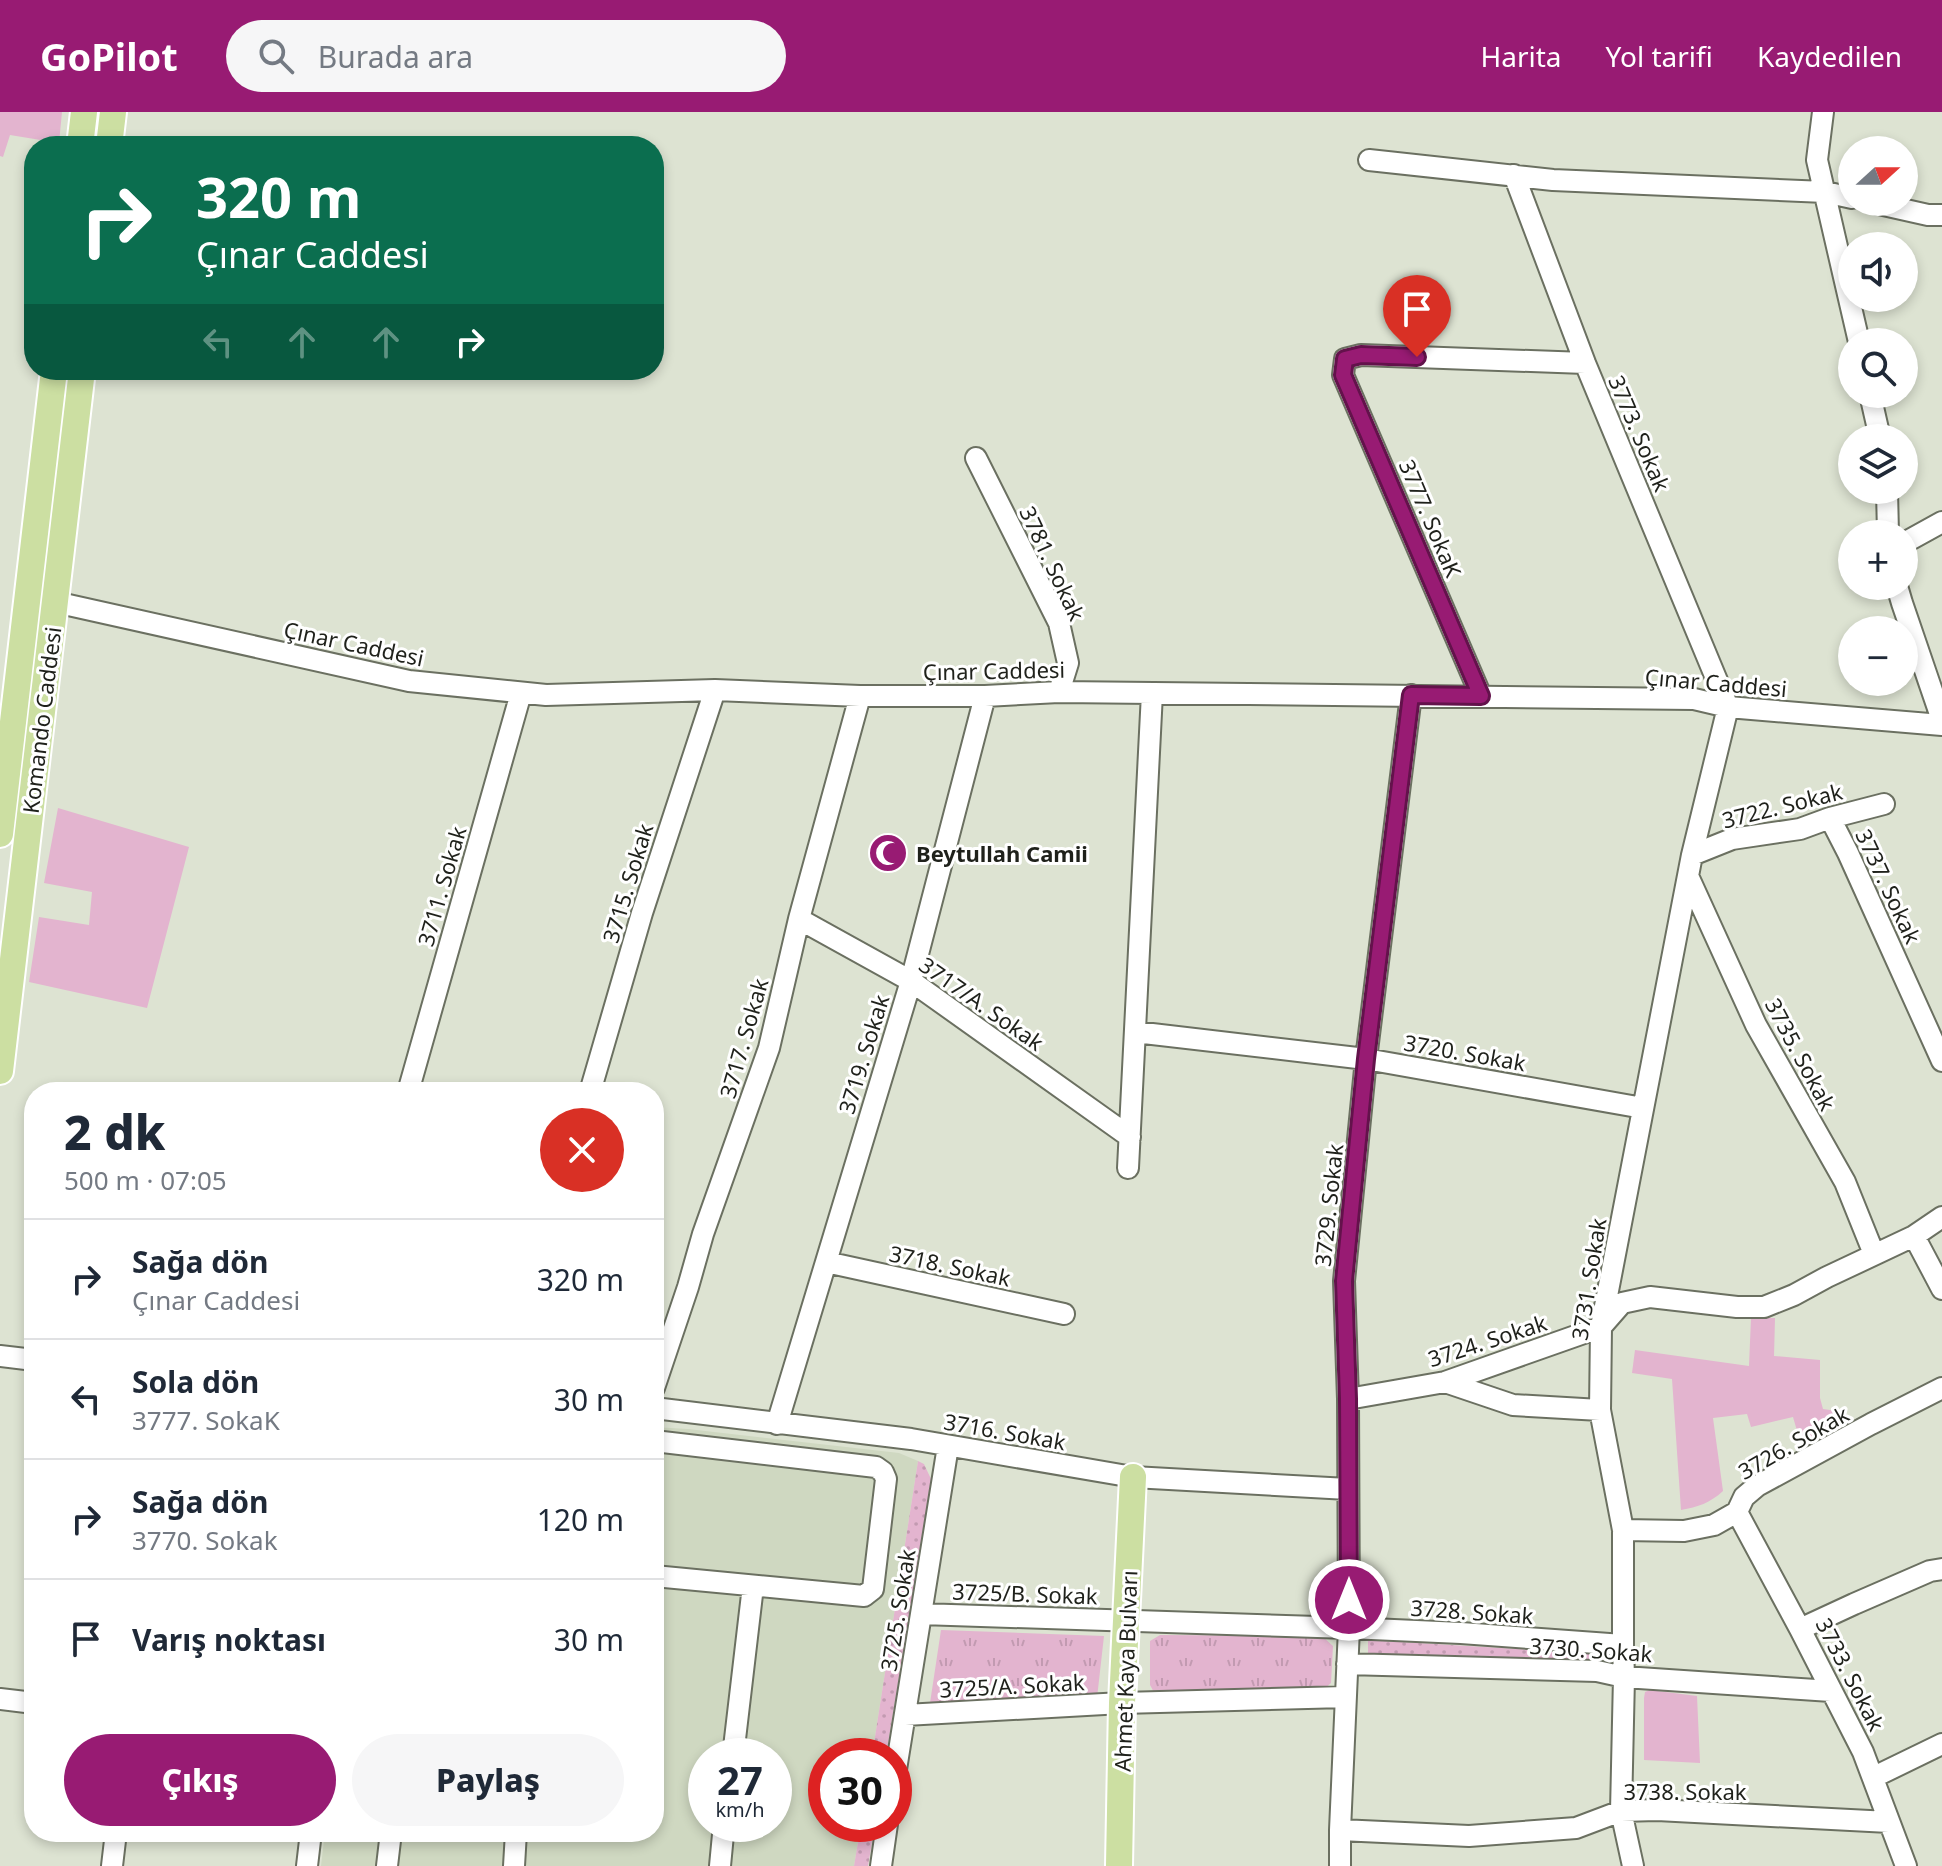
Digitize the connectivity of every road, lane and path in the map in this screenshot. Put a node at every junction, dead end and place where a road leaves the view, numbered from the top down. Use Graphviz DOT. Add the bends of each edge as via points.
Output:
graph roads {
  1 [pos="84,112"];
  2 [pos="113,112"];
  3 [pos="1823,112"];
  4 [pos="81,136"];
  5 [pos="110,136"];
  6 [pos="1369,160"];
  7 [pos="1514,175"];
  8 [pos="1825,192"];
  9 [pos="1838,195"];
  10 [pos="1918,213"];
  11 [pos="1942,215"];
  12 [pos="1856,328"];
  13 [pos="1585,363"];
  14 [pos="53,380"];
  15 [pos="81,380"];
  16 [pos="976,458"];
  17 [pos="1942,522"];
  18 [pos="1918,535"];
  19 [pos="1902,600"];
  20 [pos="55,602"];
  21 [pos="715,690"];
  22 [pos="1059,692"];
  23 [pos="521,693"];
  24 [pos="1152,693"];
  25 [pos="1411,695"];
  26 [pos="860,696"];
  27 [pos="985,696"];
  28 [pos="1481,696"];
  29 [pos="1728,707"];
  30 [pos="1942,722"];
  31 [pos="1884,804"];
  32 [pos="1830,818"];
  33 [pos="0,834"];
  34 [pos="1692,855"];
  35 [pos="1688,876"];
  36 [pos="799,919"];
  37 [pos="911,981"];
  38 [pos="1135,1032"];
  39 [pos="1366,1059"];
  40 [pos="1942,1061"];
  41 [pos="0,1071"];
  42 [pos="411,1082"];
  43 [pos="593,1082"];
  44 [pos="1643,1108"];
  45 [pos="1130,1137"];
  46 [pos="1128,1168"];
  47 [pos="1942,1217"];
  48 [pos="1914,1236"];
  49 [pos="1874,1254"];
  50 [pos="826,1262"];
  51 [pos="1942,1289"];
  52 [pos="1064,1314"];
  53 [pos="1601,1327"];
  54 [pos="0,1356"];
  55 [pos="664,1358"];
  56 [pos="24,1359"];
  57 [pos="1445,1382"];
  58 [pos="1942,1388"];
  59 [pos="1348,1399"];
  60 [pos="664,1409"];
  61 [pos="1600,1410"];
  62 [pos="777,1424"];
  63 [pos="664,1442"];
  64 [pos="948,1446"];
  65 [pos="1133,1477"];
  66 [pos="1348,1489"];
  67 [pos="1737,1512"];
  68 [pos="1623,1530"];
  69 [pos="1942,1569"];
  70 [pos="664,1577"];
  71 [pos="753,1586"];
  72 [pos="921,1614"];
  73 [pos="1127,1621"];
  74 [pos="1349,1628"];
  75 [pos="1800,1629"];
  76 [pos="1623,1645"];
  77 [pos="1347,1664"];
  78 [pos="1624,1677"];
  79 [pos="1831,1691"];
  80 [pos="1345,1697"];
  81 [pos="0,1699"];
  82 [pos="24,1702"];
  83 [pos="1122,1703"];
  84 [pos="905,1715"];
  85 [pos="735,1738"];
  86 [pos="901,1738"];
  87 [pos="1942,1744"];
  88 [pos="1874,1777"];
  89 [pos="1621,1811"];
  90 [pos="1889,1822"];
  91 [pos="1340,1830"];
  92 [pos="115,1842"];
  93 [pos="310,1842"];
  94 [pos="390,1842"];
  95 [pos="515,1842"];
  96 [pos="722,1842"];
  97 [pos="884,1842"];
  98 [pos="112,1866"];
  99 [pos="307,1866"];
  100 [pos="387,1866"];
  101 [pos="514,1866"];
  102 [pos="720,1866"];
  103 [pos="881,1866"];
  104 [pos="1119,1866"];
  105 [pos="1340,1866"];
  106 [pos="1633,1866"];
  107 [pos="1906,1866"];
  1 -- 4 [label="main road"];
  2 -- 5 [label="main road"];
  3 -- 8 [label="street" via="1817,160"];
  6 -- 7 [label="street"];
  7 -- 8 [label="street"];
  7 -- 13 [label="street, 3773. Sokak"];
  8 -- 9 [label="street"];
  8 -- 12 [label="street"];
  10 -- 11 [label="street"];
  13 -- 28 [label="street, 3777. SokaK" via="1361,355 1345,359 1343,375"];
  13 -- 29 [label="street, 3773. Sokak"];
  14 -- 33 [label="main road, Komando Caddesi"];
  15 -- 20 [label="main road, Komando Caddesi"];
  16 -- 22 [label="street, 3781. Sokak" via="1059,623 1068,663"];
  17 -- 18 [label="street"];
  19 -- 30 [label="street"];
  20 -- 23 [label="street, Çınar Caddesi" via="409,681"];
  20 -- 41 [label="main road, Komando Caddesi"];
  21 -- 23 [label="street, Çınar Caddesi"];
  21 -- 26 [label="street, Çınar Caddesi"];
  21 -- 43 [label="street, 3715. Sokak"];
  22 -- 24 [label="street, Çınar Caddesi"];
  22 -- 27 [label="street, Çınar Caddesi"];
  23 -- 42 [label="street, 3711. Sokak"];
  24 -- 25 [label="street, Çınar Caddesi"];
  24 -- 38 [label="street"];
  25 -- 28 [label="street, Çınar Caddesi"];
  25 -- 39 [label="street, 3729. Sokak"];
  26 -- 27 [label="street, Çınar Caddesi"];
  26 -- 36 [label="street, 3717. Sokak"];
  27 -- 37 [label="street, 3719. Sokak"];
  28 -- 29 [label="street, Çınar Caddesi" via="1694,699"];
  29 -- 30 [label="street, Çınar Caddesi"];
  29 -- 34 [label="street, 3731. Sokak"];
  31 -- 32 [label="street, 3722. Sokak"];
  32 -- 34 [label="street, 3722. Sokak" via="1800,829 1732,839"];
  32 -- 40 [label="street, 3737. Sokak"];
  34 -- 35 [label="street, 3731. Sokak"];
  35 -- 44 [label="street, 3731. Sokak"];
  35 -- 49 [label="street, 3735. Sokak" via="1756,1025 1845,1182"];
  36 -- 37 [label="street, 3717/A. Sokak"];
  36 -- 55 [label="street, 3717. Sokak" via="769,1048"];
  37 -- 45 [label="street, 3717/A. Sokak"];
  37 -- 50 [label="street, 3719. Sokak"];
  38 -- 39 [label="street, 3720. Sokak"];
  38 -- 45 [label="street"];
  39 -- 44 [label="street, 3720. Sokak"];
  39 -- 59 [label="street, 3729. Sokak" via="1344,1281"];
  44 -- 53 [label="street, 3731. Sokak"];
  45 -- 46 [label="street"];
  47 -- 48 [label="street, 3724. Sokak"];
  48 -- 49 [label="street, 3724. Sokak"];
  48 -- 51 [label="street"];
  49 -- 53 [label="street, 3724. Sokak" via="1764,1307 1650,1297 1622,1303"];
  50 -- 52 [label="street, 3718. Sokak"];
  50 -- 62 [label="street, 3719. Sokak"];
  53 -- 57 [label="street, 3724. Sokak"];
  53 -- 61 [label="street, 3731. Sokak"];
  54 -- 56 [label="street"];
  57 -- 59 [label="street, 3724. Sokak"];
  57 -- 61 [label="street" via="1513,1405"];
  58 -- 67 [label="street, 3726. Sokak" via="1757,1486"];
  59 -- 66 [label="street, 3729. Sokak"];
  60 -- 62 [label="street, 3716. Sokak"];
  61 -- 68 [label="street, 3731. Sokak"];
  62 -- 64 [label="street, 3716. Sokak"];
  63 -- 71 [label="street" via="876,1467 883,1472 871,1592 860,1597"];
  64 -- 65 [label="street, 3716. Sokak"];
  64 -- 72 [label="street, 3725. Sokak"];
  65 -- 66 [label="street, 3716. Sokak"];
  65 -- 73 [label="main road, Ahmet Kaya Bulvarı"];
  66 -- 74 [label="street, 3729. Sokak"];
  67 -- 68 [label="street, 3726. Sokak" via="1714,1525 1684,1531"];
  67 -- 75 [label="street, 3733. Sokak"];
  68 -- 76 [label="street, 3731. Sokak"];
  69 -- 75 [label="street"];
  70 -- 71 [label="street"];
  71 -- 85 [label="street"];
  72 -- 73 [label="street, 3725/B. Sokak"];
  72 -- 84 [label="street, 3725. Sokak"];
  73 -- 74 [label="street, 3728. Sokak"];
  73 -- 83 [label="main road, Ahmet Kaya Bulvarı"];
  74 -- 76 [label="street, 3728. Sokak"];
  74 -- 77 [label="street, 3729. Sokak"];
  75 -- 79 [label="street, 3733. Sokak"];
  76 -- 78 [label="street, 3731. Sokak"];
  77 -- 78 [label="street, 3730. Sokak" via="1597,1671"];
  77 -- 80 [label="street, 3729. Sokak"];
  78 -- 79 [label="street, 3730. Sokak"];
  78 -- 89 [label="street, 3731. Sokak"];
  79 -- 88 [label="street, 3733. Sokak"];
  80 -- 83 [label="street"];
  80 -- 91 [label="street, 3729. Sokak"];
  81 -- 82 [label="street"];
  83 -- 84 [label="street, 3725/A. Sokak"];
  83 -- 104 [label="main road, Ahmet Kaya Bulvarı"];
  84 -- 86 [label="street, 3725. Sokak"];
  87 -- 88 [label="street"];
  88 -- 90 [label="street, 3733. Sokak"];
  89 -- 90 [label="street, 3738. Sokak"];
  89 -- 91 [label="street, 3738. Sokak" via="1576,1828 1484,1835"];
  89 -- 106 [label="street, 3731. Sokak"];
  90 -- 107 [label="street, 3733. Sokak"];
  91 -- 105 [label="street, 3729. Sokak"];
  92 -- 98 [label="street"];
  93 -- 99 [label="street"];
  94 -- 100 [label="street"];
  95 -- 101 [label="street"];
  96 -- 102 [label="street"];
  97 -- 103 [label="street"];
}
